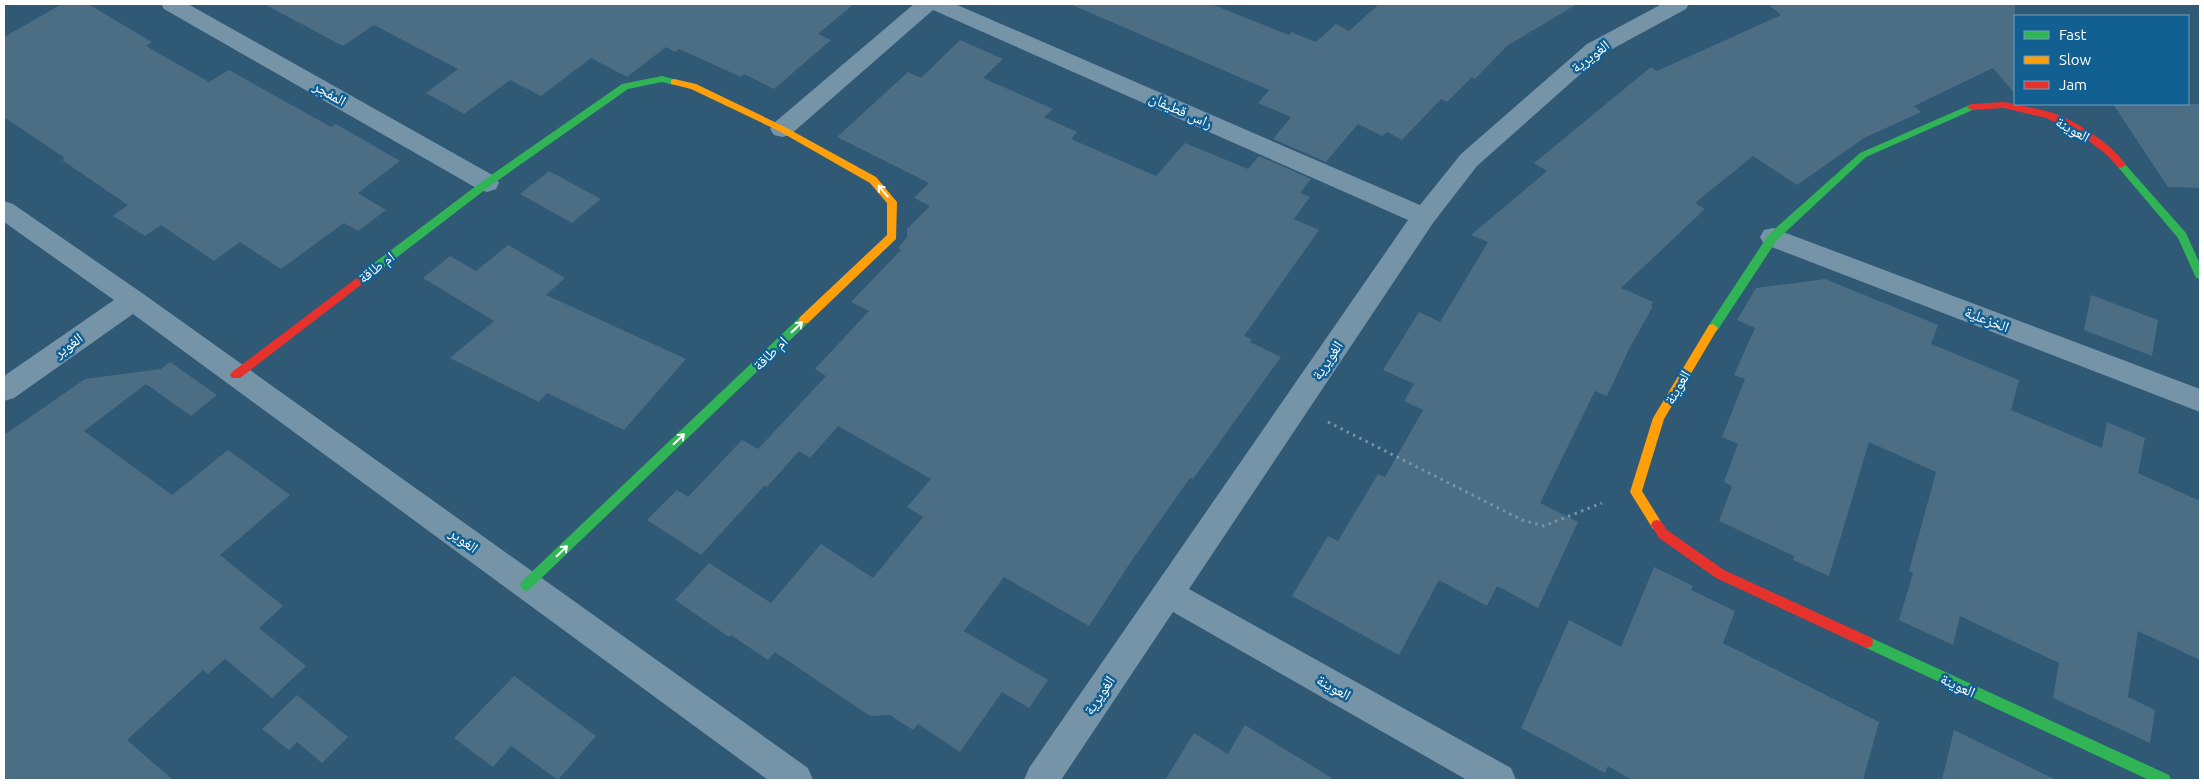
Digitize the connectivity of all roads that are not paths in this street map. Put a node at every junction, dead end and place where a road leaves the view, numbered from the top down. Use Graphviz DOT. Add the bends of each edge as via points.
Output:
graph roads {
  1 [pos="172,4"];
  2 [pos="926,4"];
  3 [pos="937,4"];
  4 [pos="1678,4"];
  5 [pos="782,129"];
  6 [pos="487,183"];
  7 [pos="4,210"];
  8 [pos="1424,217"];
  9 [pos="1773,237"];
  10 [pos="2200,275"];
  11 [pos="133,300"];
  12 [pos="236,374"];
  13 [pos="4,390"];
  14 [pos="2200,401"];
  15 [pos="526,585"];
  16 [pos="1169,594"];
  17 [pos="796,780"];
  18 [pos="1041,780"];
  19 [pos="1499,780"];
  20 [pos="2164,780"];
  1 -- 6 [label="street, المفجر"];
  2 -- 5 [label="street"];
  3 -- 8 [label="street, راس قطيفان"];
  4 -- 8 [label="street, الغويرية" via="1595,48 1469,160"];
  5 -- 6 [label="street, ام طاقة" via="693,86 662,79 625,86"];
  15 -- 5 [label="street, ام طاقة, one-way" via="892,236 892,202 874,180"];
  6 -- 12 [label="street, ام طاقة"];
  7 -- 11 [label="street, الغوير"];
  8 -- 16 [label="street, الغويرية"];
  9 -- 10 [label="street, العوينة" via="1864,155 1969,107 2004,105 2048,115 2083,132 2111,154 2182,236"];
  9 -- 14 [label="street, الخزعلية"];
  9 -- 20 [label="street, العوينة" via="1698,351 1659,418 1636,492 1663,534 1720,574"];
  11 -- 12 [label="street, الغوير"];
  11 -- 13 [label="street, الغوير"];
  12 -- 15 [label="street, الغوير"];
  15 -- 17 [label="street, الغوير"];
  16 -- 18 [label="street, الغويرية"];
  16 -- 19 [label="street, العوينة"];
}
